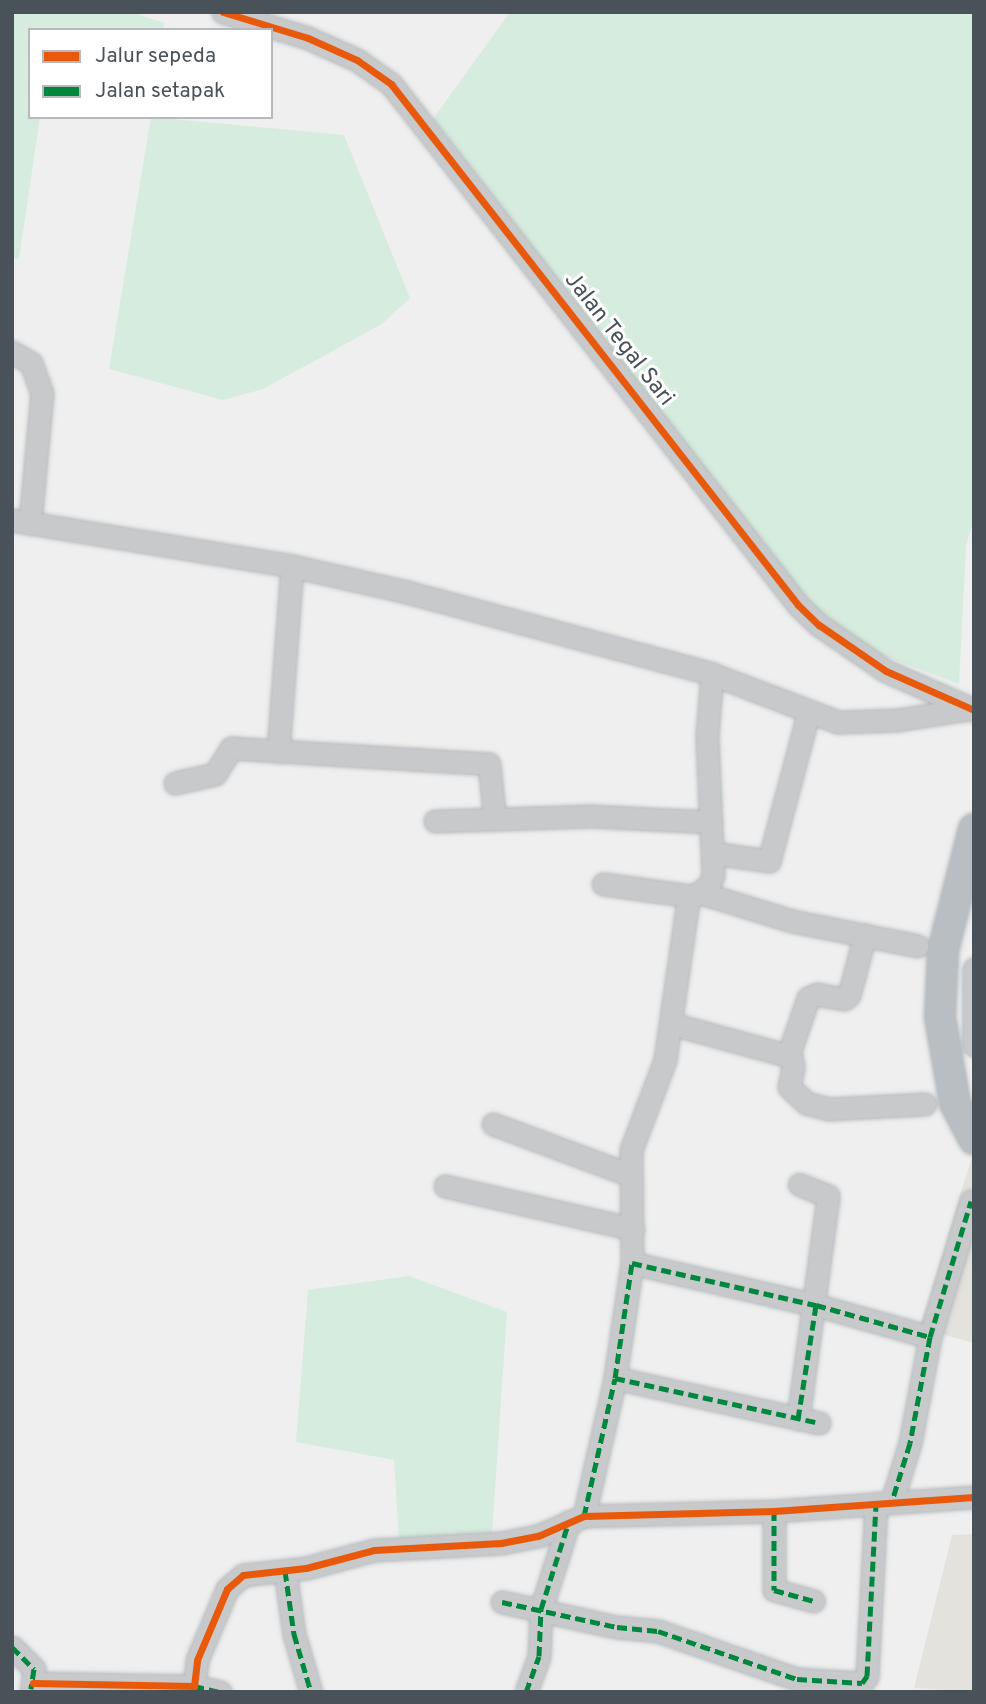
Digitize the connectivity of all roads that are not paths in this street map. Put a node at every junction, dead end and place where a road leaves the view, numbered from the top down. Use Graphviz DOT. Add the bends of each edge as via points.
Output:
graph roads {
  1 [pos="223,12"];
  2 [pos="12,352"];
  3 [pos="21,521"];
  4 [pos="292,566"];
  5 [pos="712,674"];
  6 [pos="970,709"];
  7 [pos="808,714"];
  8 [pos="278,751"];
  9 [pos="175,783"];
  10 [pos="500,819"];
  11 [pos="435,821"];
  12 [pos="711,822"];
  13 [pos="974,829"];
  14 [pos="713,853"];
  15 [pos="603,884"];
  16 [pos="696,894"];
  17 [pos="865,935"];
  18 [pos="918,946"];
  19 [pos="974,969"];
  20 [pos="941,996"];
  21 [pos="972,1000"];
  22 [pos="672,1024"];
  23 [pos="974,1045"];
  24 [pos="789,1056"];
  25 [pos="926,1104"];
  26 [pos="493,1124"];
  27 [pos="974,1139"];
  28 [pos="630,1175"];
  29 [pos="799,1184"];
  30 [pos="445,1186"];
  31 [pos="971,1201"];
  32 [pos="633,1229"];
  33 [pos="632,1263"];
  34 [pos="816,1305"];
  35 [pos="930,1337"];
  36 [pos="615,1378"];
  37 [pos="974,1497"];
  38 [pos="884,1502"];
  39 [pos="774,1511"];
  40 [pos="577,1519"];
  41 [pos="285,1571"];
  42 [pos="814,1601"];
  43 [pos="502,1602"];
  44 [pos="541,1609"];
  45 [pos="12,1647"];
  46 [pos="194,1686"];
  47 [pos="32,1687"];
  48 [pos="220,1692"];
  49 [pos="311,1692"];
  50 [pos="526,1692"];
  1 -- 6 [label="street, Jalan Tegal Sari" via="309,38 358,60 391,84 798,605 886,671"];
  2 -- 3 [label="street" via="31,363 42,393"];
  3 -- 4 [label="street"];
  4 -- 5 [label="street"];
  4 -- 8 [label="street"];
  5 -- 7 [label="street"];
  5 -- 12 [label="street" via="707,735"];
  6 -- 7 [label="street" via="853,723"];
  7 -- 14 [label="street" via="769,861"];
  8 -- 9 [label="street" via="231,748 215,774"];
  8 -- 10 [label="street" via="489,764 494,775 494,812"];
  10 -- 11 [label="street"];
  10 -- 12 [label="street" via="591,816"];
  12 -- 14 [label="street"];
  13 -- 20 [label="highway" via="943,951"];
  14 -- 16 [label="street" via="709,886"];
  15 -- 16 [label="street"];
  16 -- 17 [label="street" via="792,921"];
  16 -- 22 [label="street"];
  17 -- 18 [label="street"];
  17 -- 24 [label="street" via="849,995 845,999 817,994 808,998"];
  19 -- 21 [label="street"];
  20 -- 21 [label="street"];
  20 -- 27 [label="highway" via="946,1066 955,1104"];
  21 -- 23 [label="street"];
  22 -- 24 [label="street"];
  22 -- 28 [label="street" via="660,1081 631,1150"];
  24 -- 25 [label="street" via="793,1066 789,1087 806,1103 853,1111"];
  26 -- 28 [label="street"];
  28 -- 32 [label="street"];
  29 -- 34 [label="street" via="828,1196"];
  30 -- 32 [label="street"];
  31 -- 35 [label="street"];
  32 -- 33 [label="street"];
  33 -- 34 [label="street"];
  33 -- 36 [label="street"];
  34 -- 35 [label="street"];
  34 -- 36 [label="street" via="809,1421"];
  35 -- 38 [label="street" via="910,1443"];
  36 -- 40 [label="street"];
  37 -- 38 [label="street"];
  38 -- 39 [label="street"];
  38 -- 44 [label="street" via="867,1675 862,1683 797,1679 658,1631 617,1627"];
  39 -- 40 [label="street"];
  39 -- 42 [label="street" via="774,1590"];
  40 -- 41 [label="street" via="538,1535 500,1543 374,1550"];
  40 -- 44 [label="street"];
  41 -- 46 [label="street" via="233,1579 197,1660"];
  41 -- 49 [label="street" via="294,1634"];
  43 -- 44 [label="street"];
  44 -- 50 [label="street" via="539,1656"];
  45 -- 47 [label="street" via="34,1669"];
  46 -- 47 [label="street"];
  46 -- 48 [label="street"];
}
